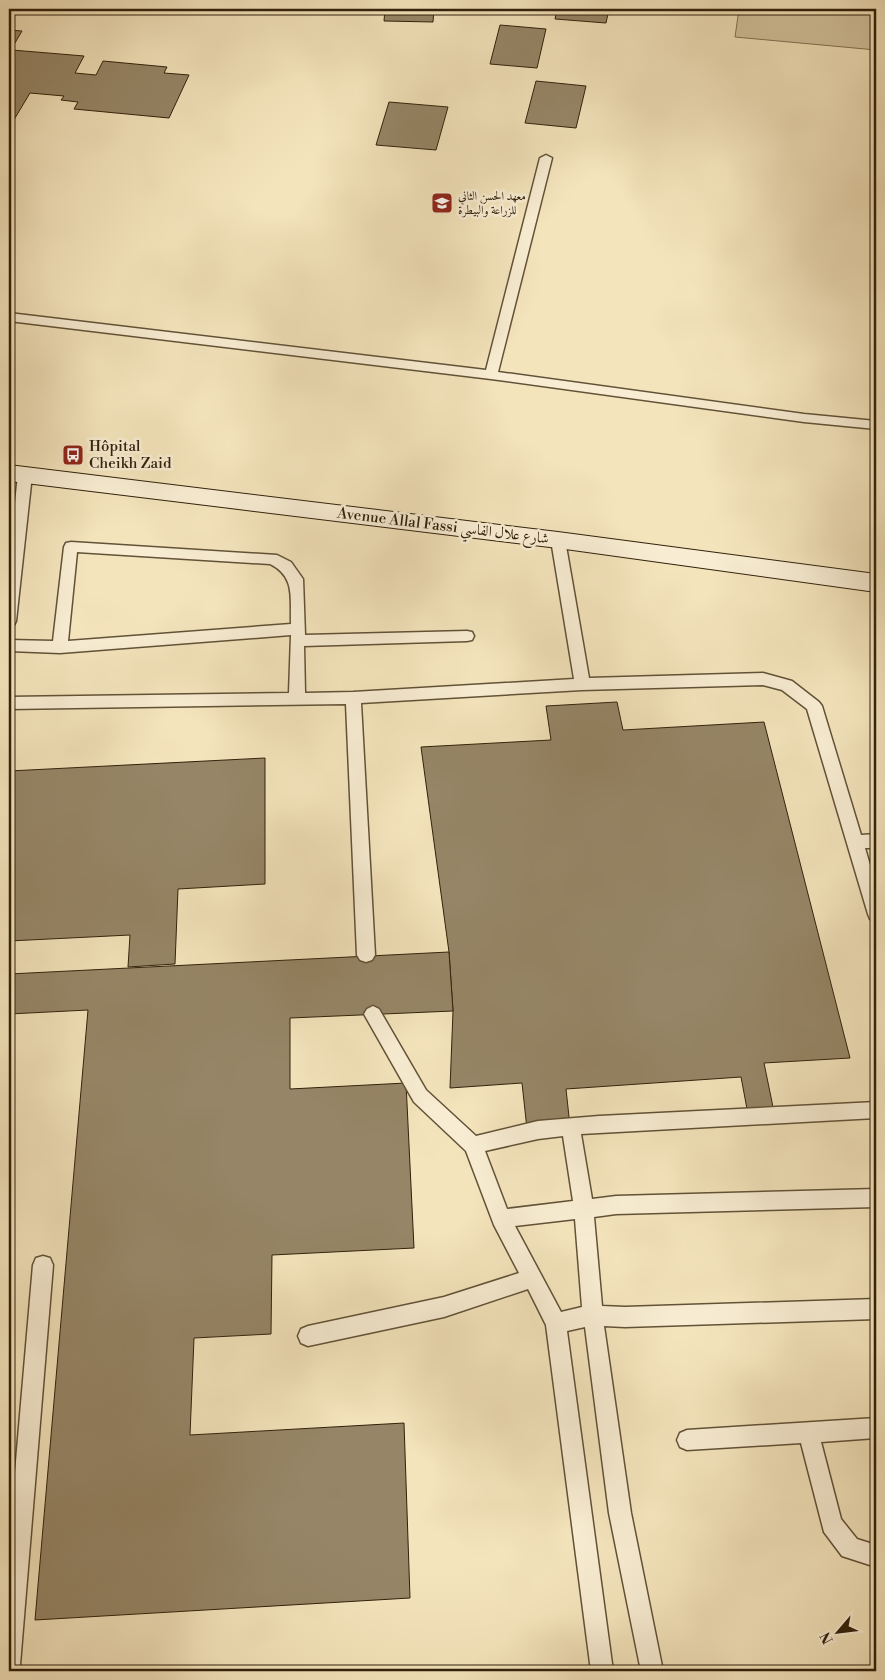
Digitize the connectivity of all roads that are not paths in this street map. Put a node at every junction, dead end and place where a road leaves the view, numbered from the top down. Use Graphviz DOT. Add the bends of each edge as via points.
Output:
graph roads {
  1 [pos="546,158"];
  2 [pos="9,317"];
  3 [pos="491,375"];
  4 [pos="876,425"];
  5 [pos="17,474"];
  6 [pos="558,540"];
  7 [pos="876,583"];
  8 [pos="9,620"];
  9 [pos="298,635"];
  10 [pos="468,636"];
  11 [pos="9,646"];
  12 [pos="60,647"];
  13 [pos="582,684"];
  14 [pos="353,698"];
  15 [pos="297,699"];
  16 [pos="9,703"];
  17 [pos="876,841"];
  18 [pos="855,842"];
  19 [pos="876,914"];
  20 [pos="366,955"];
  21 [pos="373,1014"];
  22 [pos="876,1110"];
  23 [pos="571,1127"];
  24 [pos="473,1145"];
  25 [pos="876,1198"];
  26 [pos="584,1208"];
  27 [pos="501,1219"];
  28 [pos="42,1265"];
  29 [pos="533,1278"];
  30 [pos="876,1309"];
  31 [pos="593,1315"];
  32 [pos="556,1323"];
  33 [pos="308,1336"];
  34 [pos="876,1428"];
  35 [pos="808,1432"];
  36 [pos="687,1440"];
  37 [pos="876,1556"];
  38 [pos="9,1665"];
  39 [pos="602,1671"];
  40 [pos="652,1671"];
  1 -- 3 [label="lane"];
  2 -- 3 [label="lane"];
  3 -- 4 [label="lane"];
  5 -- 6 [label="street, Avenue Allal Fassi شارع علال الفاسي"];
  5 -- 8 [label="lane"];
  6 -- 7 [label="street, Avenue Allal Fassi شارع علال الفاسي"];
  6 -- 13 [label="lane"];
  9 -- 10 [label="lane"];
  9 -- 12 [label="lane"];
  9 -- 12 [label="lane" via="296,579 286,566 272,559 71,547"];
  9 -- 15 [label="lane"];
  11 -- 12 [label="lane"];
  13 -- 14 [label="lane"];
  13 -- 18 [label="lane" via="763,679 787,685 814,706"];
  14 -- 15 [label="lane"];
  14 -- 20 [label="lane"];
  15 -- 16 [label="lane"];
  17 -- 18 [label="lane"];
  18 -- 19 [label="lane"];
  21 -- 24 [label="lane" via="420,1096"];
  22 -- 23 [label="lane"];
  23 -- 24 [label="lane" via="538,1130"];
  23 -- 26 [label="lane"];
  24 -- 27 [label="lane"];
  25 -- 26 [label="lane"];
  26 -- 27 [label="lane"];
  26 -- 31 [label="lane"];
  27 -- 29 [label="lane"];
  28 -- 38 [label="lane"];
  29 -- 32 [label="lane"];
  29 -- 33 [label="lane" via="444,1307"];
  30 -- 31 [label="lane" via="625,1317"];
  31 -- 32 [label="lane"];
  31 -- 40 [label="lane" via="620,1513"];
  32 -- 39 [label="lane"];
  34 -- 35 [label="lane"];
  35 -- 36 [label="lane"];
  35 -- 37 [label="lane" via="832,1524 850,1548"];
}
